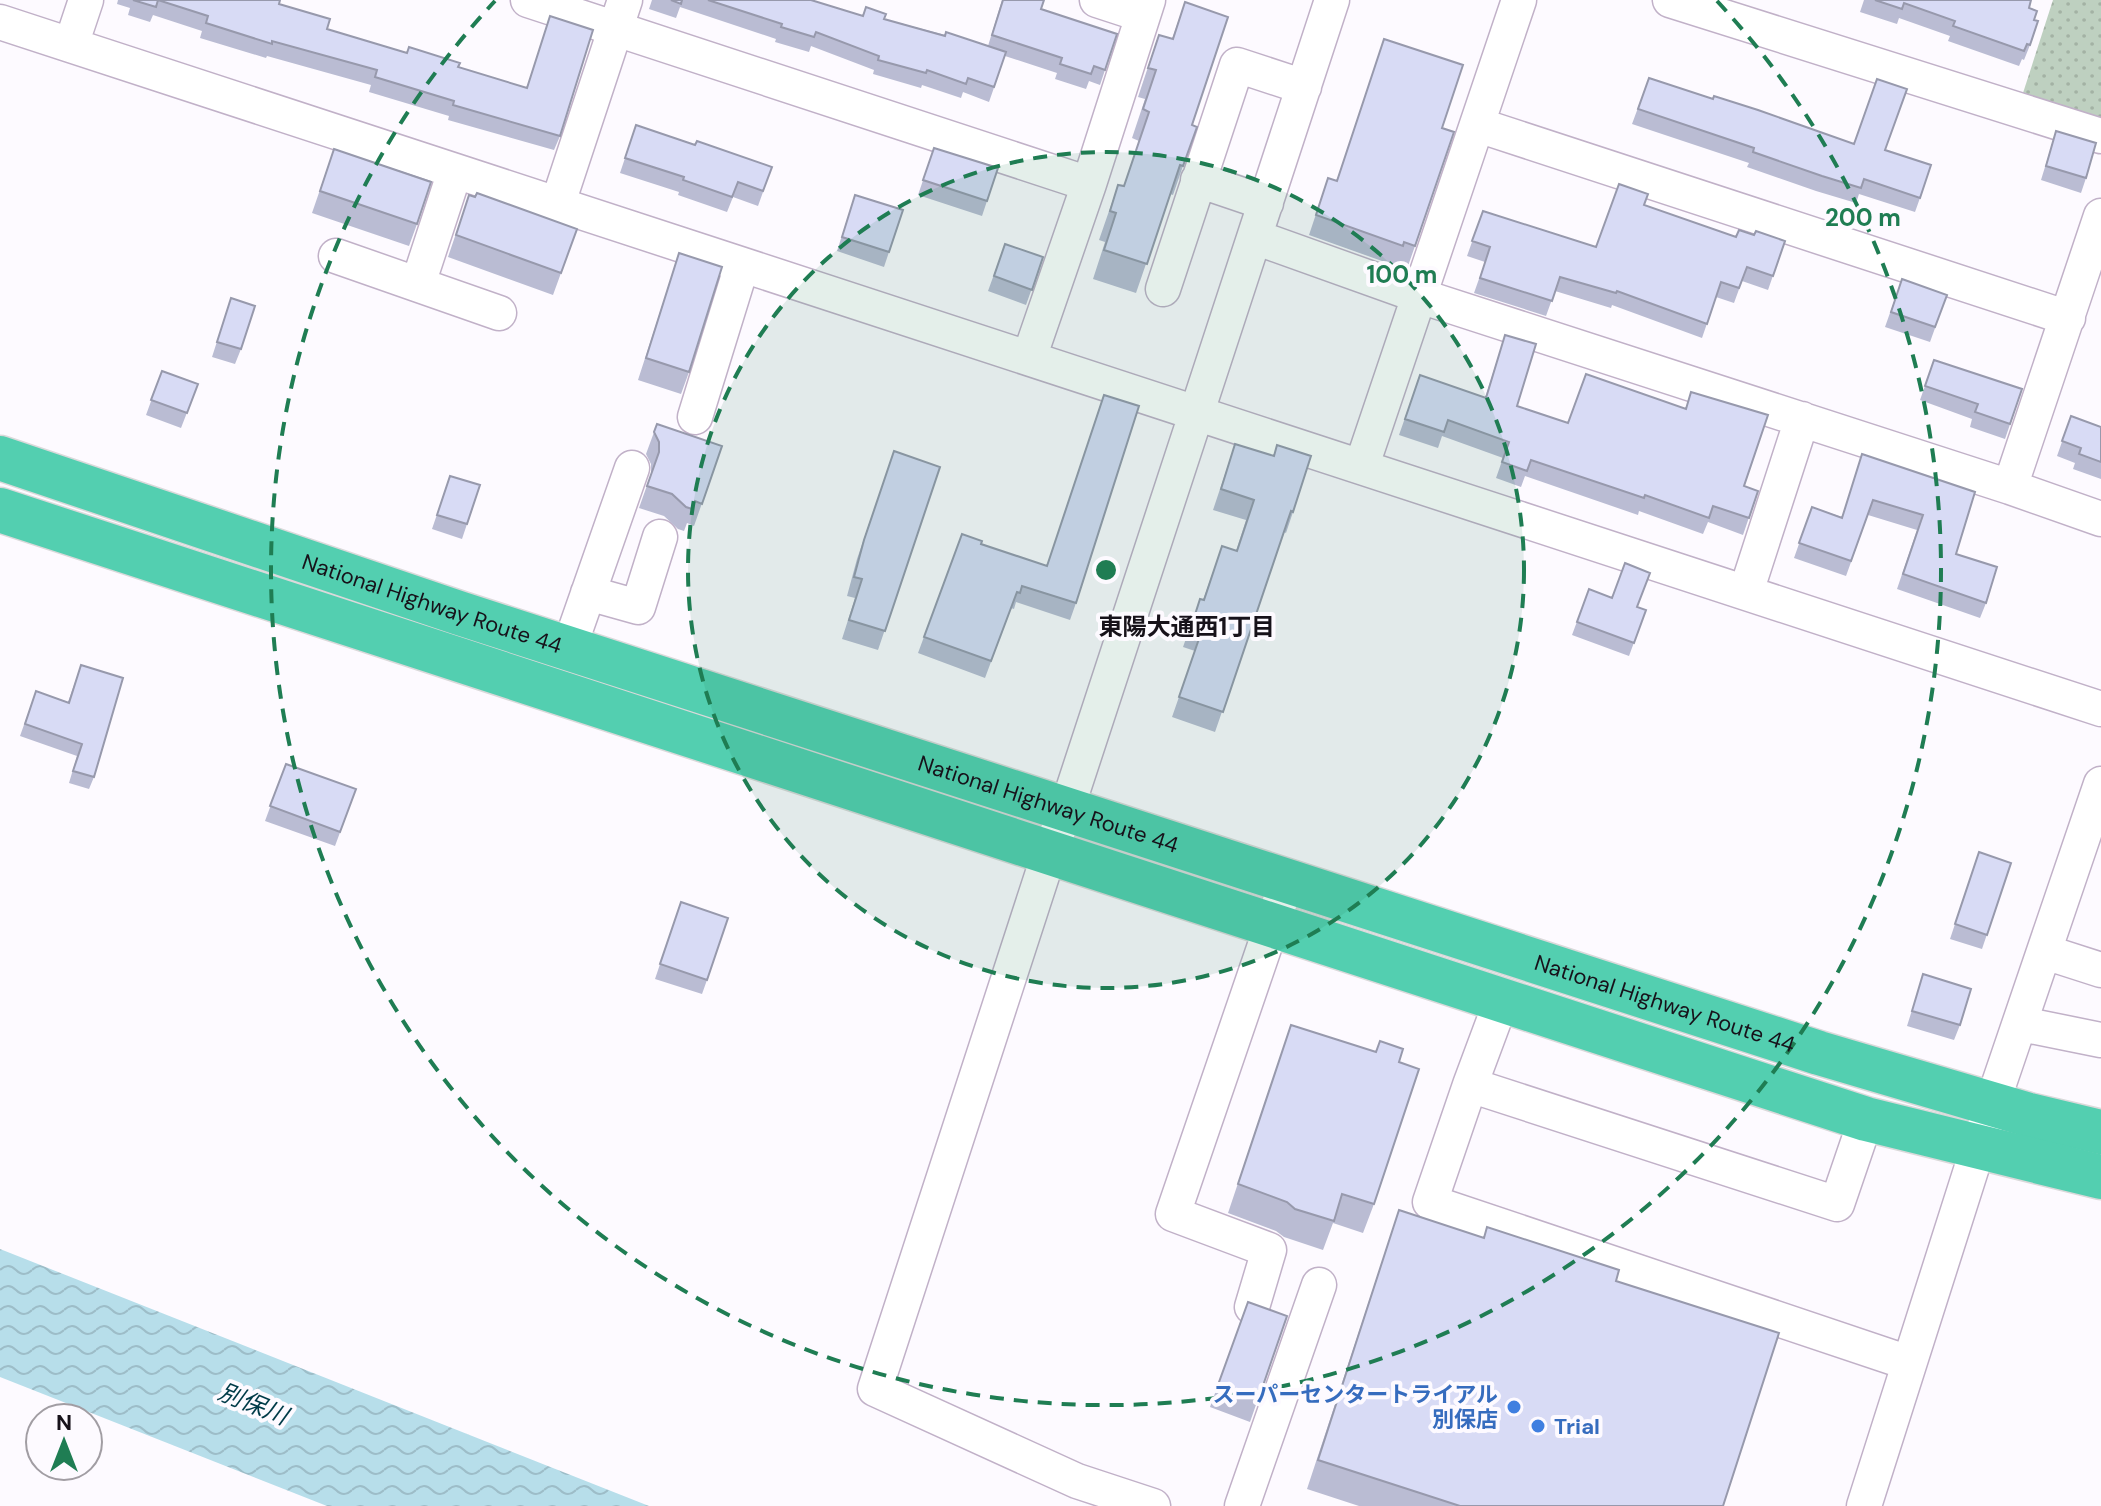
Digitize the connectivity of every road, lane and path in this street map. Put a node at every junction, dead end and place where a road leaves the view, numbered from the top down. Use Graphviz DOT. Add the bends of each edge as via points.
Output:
graph roads {
  1 [pos="86,0"];
  2 [pos="528,0"];
  3 [pos="1097,0"];
  4 [pos="1332,0"];
  5 [pos="1519,0"];
  6 [pos="1670,0"];
  7 [pos="1146,8"];
  8 [pos="621,14"];
  9 [pos="0,22"];
  10 [pos="71,45"];
  11 [pos="1304,87"];
  12 [pos="1478,125"];
  13 [pos="2101,136"];
  14 [pos="455,171"];
  15 [pos="1198,180"];
  16 [pos="1089,184"];
  17 [pos="1266,203"];
  18 [pos="557,206"];
  19 [pos="2101,216"];
  20 [pos="1255,237"];
  21 [pos="336,256"];
  22 [pos="742,265"];
  23 [pos="418,284"];
  24 [pos="1163,289"];
  25 [pos="1420,296"];
  26 [pos="499,313"];
  27 [pos="2068,318"];
  28 [pos="1029,358"];
  29 [pos="1198,412"];
  30 [pos="695,417"];
  31 [pos="1802,419"];
  32 [pos="0,458"];
  33 [pos="1362,465"];
  34 [pos="632,468"];
  35 [pos="2010,487"];
  36 [pos="0,510"];
  37 [pos="2101,519"];
  38 [pos="660,537"];
  39 [pos="1746,592"];
  40 [pos="588,593"];
  41 [pos="569,648"];
  42 [pos="2101,709"];
  43 [pos="2101,784"];
  44 [pos="1067,808"];
  45 [pos="1050,851"];
  46 [pos="1287,881"];
  47 [pos="1271,923"];
  48 [pos="2045,952"];
  49 [pos="2101,970"];
  50 [pos="1502,999"];
  51 [pos="2021,1024"];
  52 [pos="2101,1040"];
  53 [pos="1470,1085"];
  54 [pos="1992,1104"];
  55 [pos="1866,1119"];
  56 [pos="2101,1132"];
  57 [pos="1978,1148"];
  58 [pos="2101,1177"];
  59 [pos="1319,1285"];
  60 [pos="1252,1307"];
  61 [pos="1909,1363"];
  62 [pos="1153,1506"];
  63 [pos="1242,1506"];
  64 [pos="1864,1506"];
  1 -- 10 [label="street"];
  2 -- 8 [label="street"];
  3 -- 7 [label="street"];
  4 -- 11 [label="street"];
  5 -- 12 [label="street"];
  6 -- 13 [label="street"];
  7 -- 16 [label="street"];
  8 -- 16 [label="street"];
  8 -- 18 [label="street"];
  9 -- 10 [label="street"];
  10 -- 14 [label="street"];
  11 -- 15 [label="street" via="1237,65"];
  11 -- 17 [label="street"];
  12 -- 25 [label="street"];
  12 -- 27 [label="street"];
  14 -- 18 [label="street"];
  14 -- 23 [label="street"];
  15 -- 17 [label="street"];
  15 -- 24 [label="street"];
  16 -- 28 [label="street"];
  17 -- 20 [label="street"];
  18 -- 22 [label="street"];
  19 -- 27 [label="street"];
  20 -- 25 [label="street"];
  20 -- 29 [label="street"];
  21 -- 23 [label="street"];
  22 -- 28 [label="street"];
  22 -- 30 [label="street"];
  23 -- 26 [label="street"];
  25 -- 31 [label="street"];
  25 -- 33 [label="street"];
  27 -- 35 [label="street"];
  28 -- 29 [label="street"];
  29 -- 33 [label="street"];
  29 -- 44 [label="street"];
  31 -- 35 [label="street"];
  31 -- 39 [label="street"];
  32 -- 41 [label="highway, National Highway Route 44"];
  33 -- 39 [label="street"];
  34 -- 40 [label="street"];
  35 -- 37 [label="street"];
  36 -- 45 [label="highway, National Highway Route 44"];
  38 -- 40 [label="street" via="638,607"];
  39 -- 42 [label="street"];
  40 -- 41 [label="street"];
  41 -- 44 [label="highway, National Highway Route 44"];
  43 -- 48 [label="street"];
  44 -- 45 [label="street"];
  44 -- 46 [label="highway, National Highway Route 44"];
  45 -- 47 [label="highway, National Highway Route 44"];
  45 -- 62 [label="street" via="875,1389 1077,1481"];
  46 -- 47 [label="street"];
  46 -- 54 [label="highway, National Highway Route 44"];
  47 -- 50 [label="highway, National Highway Route 44"];
  47 -- 60 [label="street" via="1173,1214 1269,1250"];
  48 -- 49 [label="street"];
  48 -- 51 [label="street"];
  50 -- 53 [label="street"];
  50 -- 55 [label="highway, National Highway Route 44"];
  51 -- 52 [label="street"];
  51 -- 54 [label="street"];
  53 -- 55 [label="street" via="1837,1204"];
  53 -- 61 [label="street" via="1430,1202"];
  54 -- 56 [label="highway, National Highway Route 44"];
  54 -- 57 [label="street"];
  55 -- 57 [label="highway, National Highway Route 44"];
  57 -- 58 [label="highway, National Highway Route 44"];
  57 -- 61 [label="street"];
  59 -- 63 [label="street"];
  61 -- 64 [label="street"];
}
